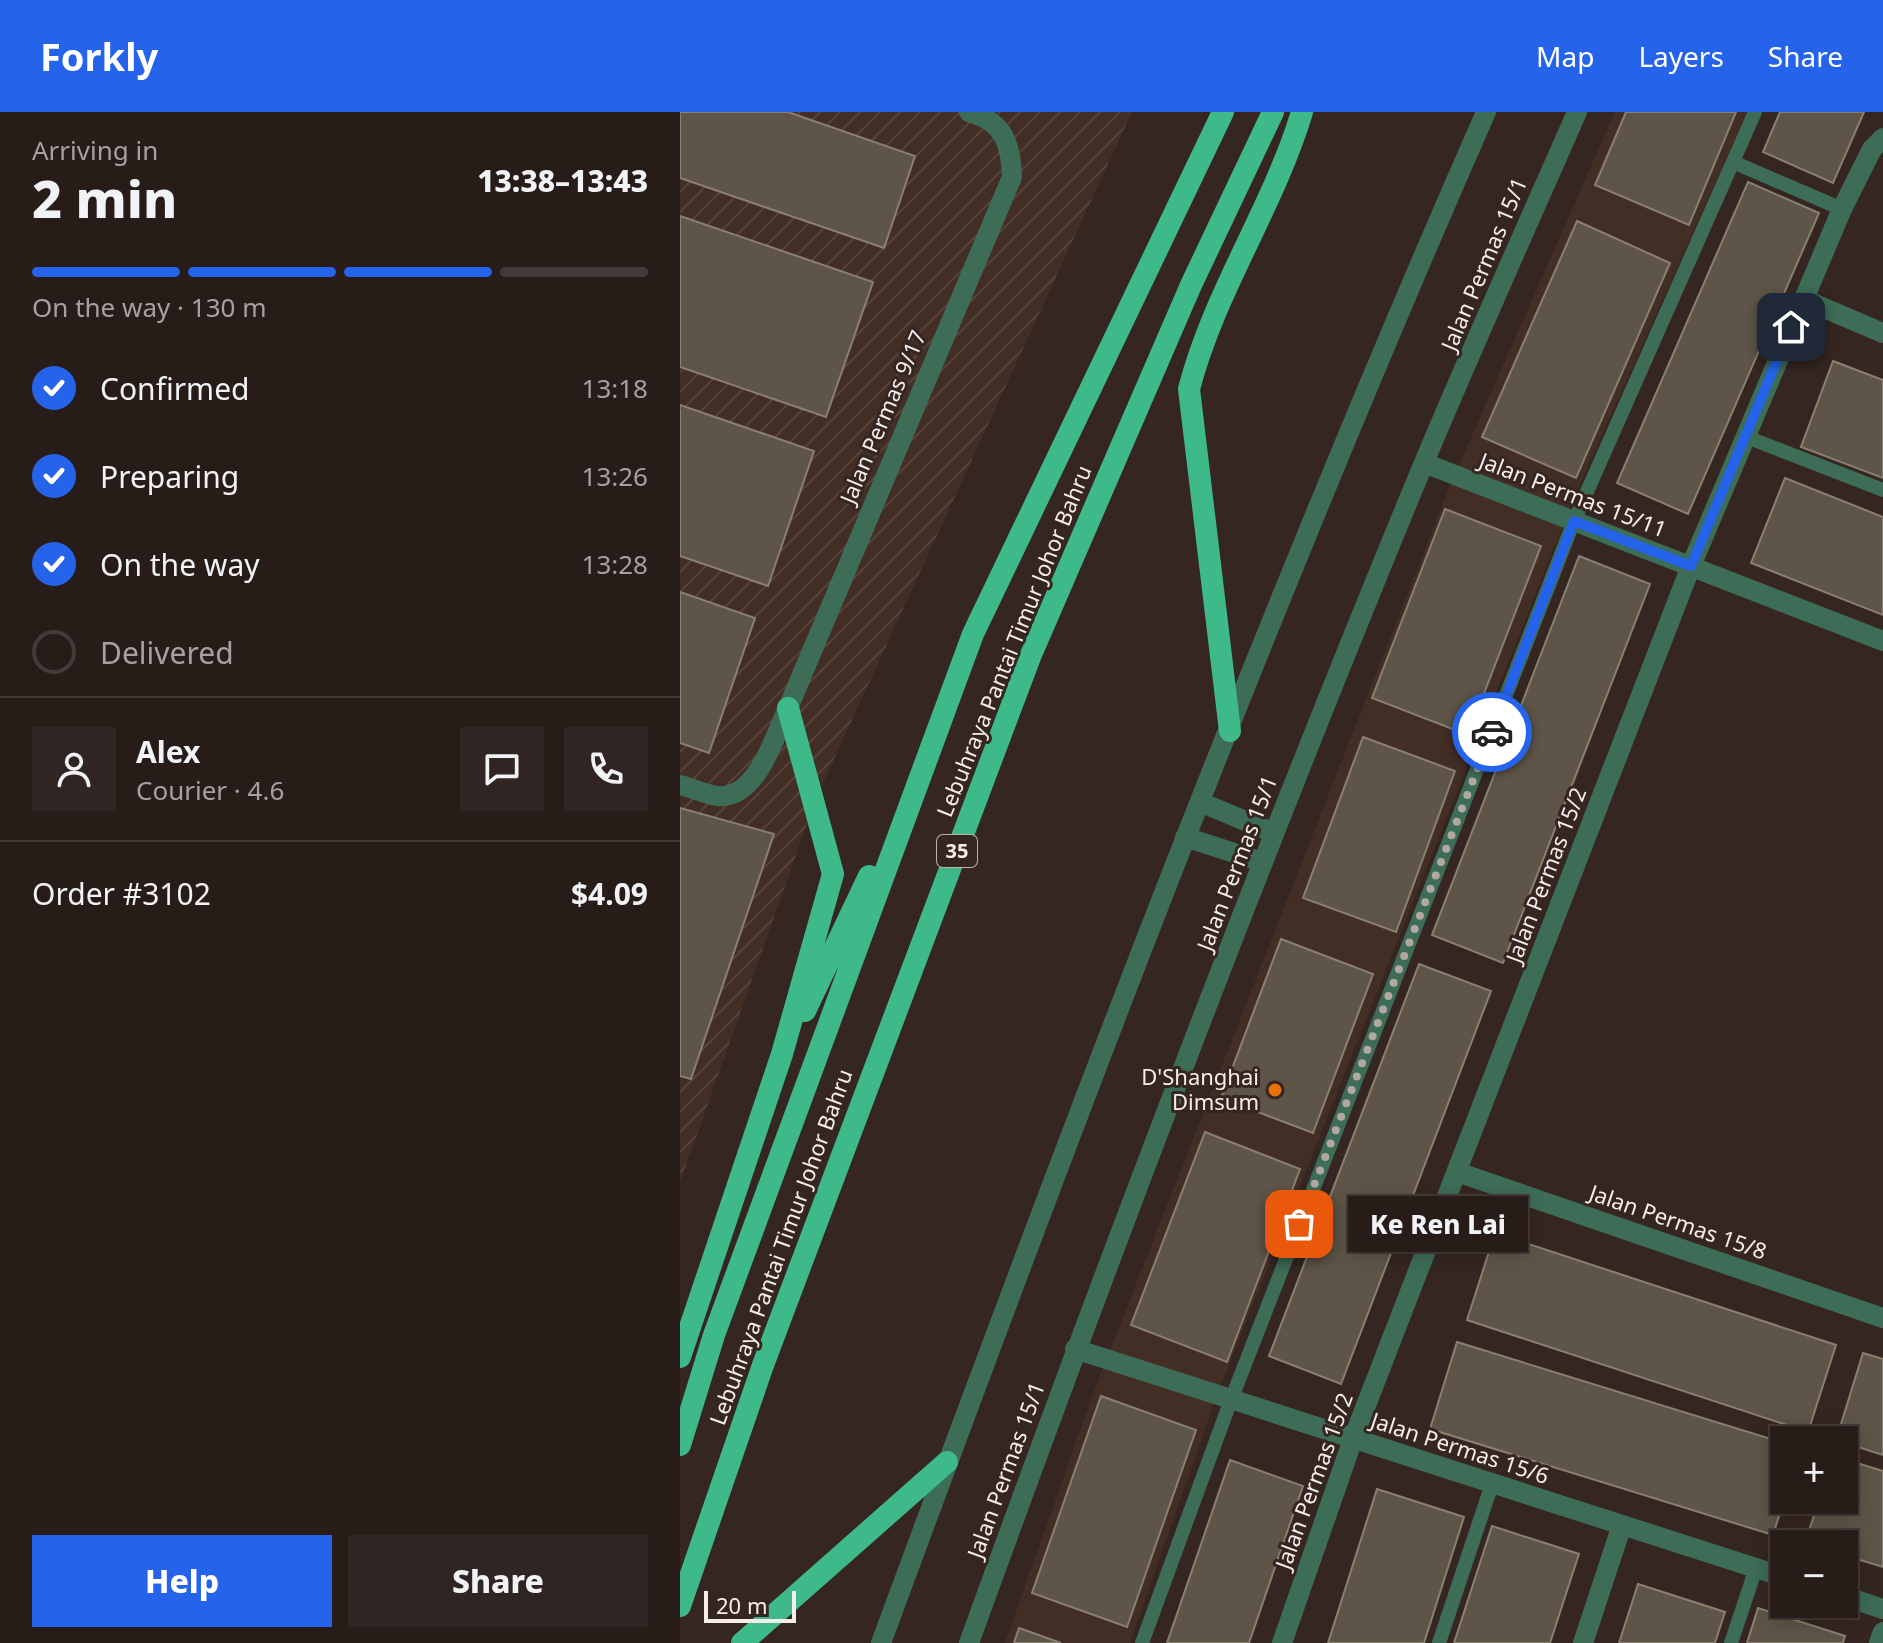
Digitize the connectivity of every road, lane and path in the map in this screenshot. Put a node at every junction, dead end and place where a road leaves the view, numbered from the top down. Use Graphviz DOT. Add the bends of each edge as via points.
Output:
graph roads {
  1 [pos="969,112"];
  2 [pos="1223,112"];
  3 [pos="1273,112"];
  4 [pos="1302,112"];
  5 [pos="1486,112"];
  6 [pos="1577,112"];
  7 [pos="1755,112"];
  8 [pos="1883,138"];
  9 [pos="1733,162"];
  10 [pos="1842,209"];
  11 [pos="1803,299"];
  12 [pos="1883,333"];
  13 [pos="1744,436"];
  14 [pos="1424,463"];
  15 [pos="1883,490"];
  16 [pos="1574,521"];
  17 [pos="1691,566"];
  18 [pos="973,634"];
  19 [pos="1883,641"];
  20 [pos="788,708"];
  21 [pos="1230,731"];
  22 [pos="680,785"];
  23 [pos="1200,802"];
  24 [pos="1274,833"];
  25 [pos="1185,837"];
  26 [pos="1262,862"];
  27 [pos="782,1054"];
  28 [pos="1457,1172"];
  29 [pos="1883,1318"];
  30 [pos="1075,1349"];
  31 [pos="680,1357"];
  32 [pos="1231,1400"];
  33 [pos="1353,1439"];
  34 [pos="680,1445"];
  35 [pos="947,1462"];
  36 [pos="1492,1484"];
  37 [pos="1622,1525"];
  38 [pos="1756,1568"];
  39 [pos="1770,1572"];
  40 [pos="1858,1601"];
  41 [pos="680,1606"];
  42 [pos="1883,1609"];
  43 [pos="1883,1632"];
  44 [pos="742,1643"];
  45 [pos="881,1643"];
  46 [pos="969,1643"];
  47 [pos="1142,1643"];
  48 [pos="1282,1643"];
  49 [pos="1439,1643"];
  50 [pos="1583,1643"];
  51 [pos="1731,1643"];
  52 [pos="1879,1643"];
  1 -- 20 [label="street, Jalan Permas 9/17" via="990,117 1006,144 1012,177"];
  2 -- 18 [label="highway, Lebuhraya Pantai Timur Johor Bahru"];
  3 -- 41 [label="highway, Lebuhraya Pantai Timur Johor Bahru / 35" via="1191,285 1030,657 763,1365"];
  4 -- 21 [label="highway" via="1287,160 1199,348 1189,389"];
  5 -- 21 [label="street"];
  6 -- 14 [label="street, Jalan Permas 15/1"];
  7 -- 9 [label="lane"];
  8 -- 10 [label="street, Jalan Permas 15/2" via="1872,149"];
  9 -- 10 [label="lane"];
  9 -- 16 [label="lane"];
  10 -- 11 [label="street, Jalan Permas 15/2"];
  11 -- 12 [label="street"];
  11 -- 13 [label="street, Jalan Permas 15/2"];
  13 -- 15 [label="lane"];
  13 -- 17 [label="street, Jalan Permas 15/2"];
  14 -- 16 [label="street, Jalan Permas 15/11"];
  14 -- 24 [label="street, Jalan Permas 15/1"];
  16 -- 17 [label="street, Jalan Permas 15/11"];
  16 -- 32 [label="lane"];
  17 -- 19 [label="street, Jalan Permas 15/11"];
  17 -- 28 [label="street, Jalan Permas 15/2"];
  18 -- 27 [label="highway" via="839,945"];
  18 -- 34 [label="highway, Lebuhraya Pantai Timur Johor Bahru" via="714,1335"];
  20 -- 22 [label="street, Jalan Permas 9/17" via="752,780 737,794 718,796"];
  20 -- 27 [label="highway" via="833,874"];
  21 -- 23 [label="street"];
  23 -- 24 [label="street"];
  23 -- 25 [label="street"];
  24 -- 26 [label="street, Jalan Permas 15/1"];
  25 -- 26 [label="street"];
  25 -- 35 [label="street"];
  26 -- 30 [label="street, Jalan Permas 15/1"];
  27 -- 31 [label="highway"];
  28 -- 29 [label="street, Jalan Permas 15/8"];
  28 -- 33 [label="street, Jalan Permas 15/2"];
  30 -- 32 [label="street, Jalan Permas 15/6"];
  30 -- 46 [label="street, Jalan Permas 15/1"];
  32 -- 33 [label="street, Jalan Permas 15/6"];
  32 -- 47 [label="lane"];
  33 -- 36 [label="street, Jalan Permas 15/6"];
  33 -- 48 [label="street, Jalan Permas 15/2"];
  35 -- 44 [label="highway"];
  35 -- 45 [label="street"];
  36 -- 37 [label="street, Jalan Permas 15/6"];
  36 -- 49 [label="lane"];
  37 -- 38 [label="street, Jalan Permas 15/6"];
  37 -- 50 [label="street"];
  38 -- 39 [label="street, Jalan Permas 15/6"];
  38 -- 51 [label="lane"];
  40 -- 42 [label="street"];
  43 -- 52 [label="street"];
}
